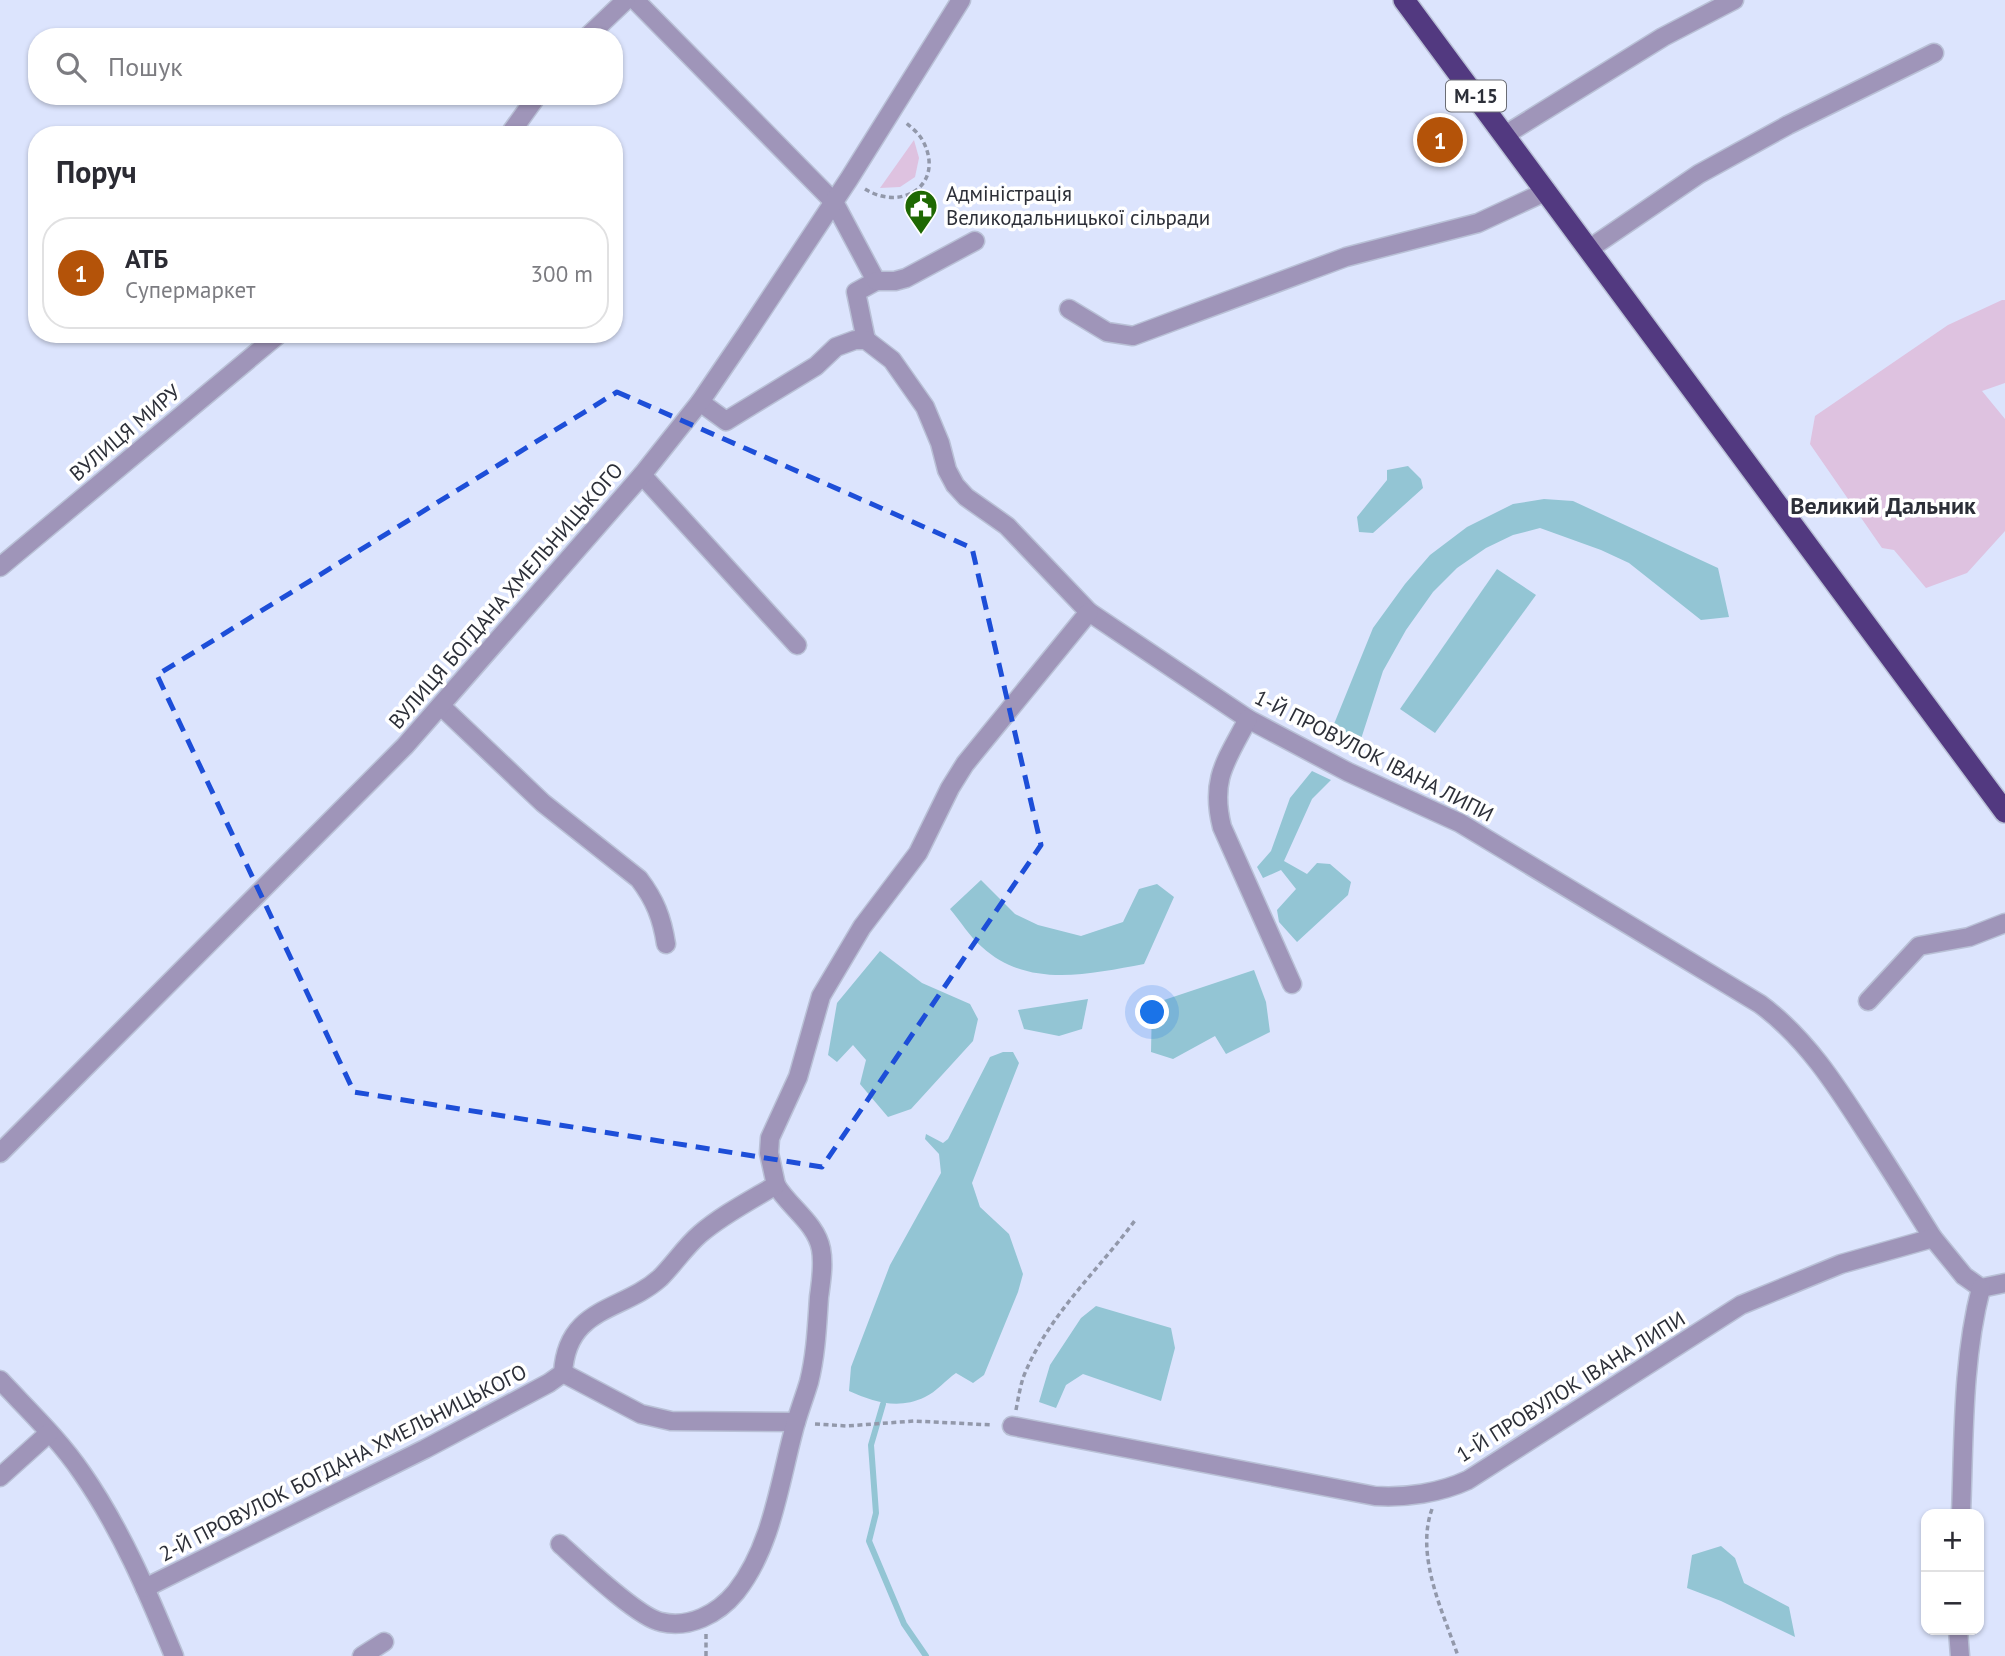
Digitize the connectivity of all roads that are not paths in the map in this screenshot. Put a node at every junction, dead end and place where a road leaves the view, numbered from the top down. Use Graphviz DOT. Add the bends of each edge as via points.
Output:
graph roads {
  1 [pos="626,0"];
  2 [pos="635,0"];
  3 [pos="961,0"];
  4 [pos="1404,0"];
  5 [pos="1734,0"];
  6 [pos="596,28"];
  7 [pos="1934,53"];
  8 [pos="531,105"];
  9 [pos="515,126"];
  10 [pos="1505,135"];
  11 [pos="1547,191"];
  12 [pos="834,202"];
  13 [pos="975,241"];
  14 [pos="1589,249"];
  15 [pos="876,281"];
  16 [pos="1069,309"];
  17 [pos="866,340"];
  18 [pos="268,343"];
  19 [pos="700,402"];
  20 [pos="642,475"];
  21 [pos="0,567"];
  22 [pos="1089,612"];
  23 [pos="797,645"];
  24 [pos="441,706"];
  25 [pos="1248,719"];
  26 [pos="2005,812"];
  27 [pos="2005,923"];
  28 [pos="666,944"];
  29 [pos="1292,984"];
  30 [pos="1868,1001"];
  31 [pos="0,1153"];
  32 [pos="776,1185"];
  33 [pos="1933,1238"];
  34 [pos="2005,1283"];
  35 [pos="1981,1288"];
  36 [pos="563,1373"];
  37 [pos="0,1380"];
  38 [pos="796,1422"];
  39 [pos="1012,1426"];
  40 [pos="49,1433"];
  41 [pos="0,1477"];
  42 [pos="1961,1509"];
  43 [pos="560,1544"];
  44 [pos="145,1588"];
  45 [pos="1958,1635"];
  46 [pos="384,1642"];
  47 [pos="174,1656"];
  48 [pos="362,1656"];
  49 [pos="1960,1656"];
  1 -- 6 [label="street"];
  2 -- 12 [label="street"];
  3 -- 12 [label="street, ВУЛИЦЯ БОГДАНА ХМЕЛЬНИЦЬКОГО"];
  4 -- 10 [label="highway, М-15"];
  5 -- 10 [label="street" via="1663,37"];
  7 -- 14 [label="street" via="1699,174"];
  8 -- 9 [label="street"];
  10 -- 11 [label="highway, М-15"];
  11 -- 14 [label="highway, М-15"];
  11 -- 16 [label="street" via="1478,223 1346,257 1133,336 1107,332"];
  12 -- 15 [label="street"];
  12 -- 19 [label="street, ВУЛИЦЯ БОГДАНА ХМЕЛЬНИЦЬКОГО"];
  13 -- 15 [label="street" via="906,278"];
  14 -- 26 [label="highway, М-15"];
  15 -- 17 [label="street" via="856,292"];
  17 -- 19 [label="street" via="836,347 816,366 726,421"];
  17 -- 22 [label="street, 1-Й ПРОВУЛОК ІВАНА ЛИПИ" via="892,360 925,407 955,485 1007,526"];
  18 -- 21 [label="street, ВУЛИЦЯ МИРУ"];
  19 -- 20 [label="street, ВУЛИЦЯ БОГДАНА ХМЕЛЬНИЦЬКОГО"];
  20 -- 23 [label="street"];
  20 -- 24 [label="street, ВУЛИЦЯ БОГДАНА ХМЕЛЬНИЦЬКОГО"];
  22 -- 25 [label="street, 1-Й ПРОВУЛОК ІВАНА ЛИПИ"];
  22 -- 32 [label="street" via="965,764 918,853 862,927 821,996 798,1077 770,1138"];
  24 -- 28 [label="street" via="543,803 639,879 660,912"];
  24 -- 31 [label="street, ВУЛИЦЯ БОГДАНА ХМЕЛЬНИЦЬКОГО"];
  25 -- 29 [label="street" via="1219,780 1217,806 1222,827"];
  25 -- 33 [label="street, 1-Й ПРОВУЛОК ІВАНА ЛИПИ" via="1348,772 1460,823 1780,1019 1833,1081"];
  27 -- 30 [label="street" via="1969,937 1919,946"];
  32 -- 36 [label="street" via="702,1232 649,1286 590,1317 568,1348"];
  32 -- 38 [label="street" via="816,1234 821,1249 815,1352"];
  33 -- 35 [label="street, 1-Й ПРОВУЛОК ІВАНА ЛИПИ" via="1964,1276"];
  33 -- 39 [label="street, 1-Й ПРОВУЛОК ІВАНА ЛИПИ" via="1841,1264 1741,1305 1468,1480 1440,1491 1375,1496"];
  34 -- 35 [label="street"];
  35 -- 42 [label="street" via="1967,1386"];
  36 -- 38 [label="street" via="641,1414 671,1421"];
  36 -- 44 [label="street, 2-Й ПРОВУЛОК БОГДАНА ХМЕЛЬНИЦЬКОГО" via="519,1401"];
  37 -- 40 [label="street, 2-Й ПРОВУЛОК БОГДАНА ХМЕЛЬНИЦЬКОГО"];
  38 -- 43 [label="street" via="759,1552 736,1592 702,1619 674,1623 649,1618"];
  40 -- 41 [label="street"];
  40 -- 44 [label="street, 2-Й ПРОВУЛОК БОГДАНА ХМЕЛЬНИЦЬКОГО" via="100,1500"];
  44 -- 47 [label="street, 2-Й ПРОВУЛОК БОГДАНА ХМЕЛЬНИЦЬКОГО"];
  45 -- 49 [label="street"];
  46 -- 48 [label="street"];
}
